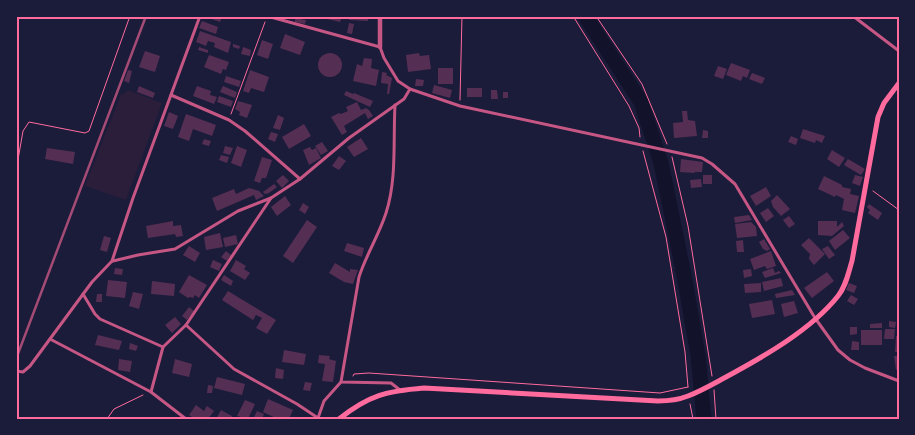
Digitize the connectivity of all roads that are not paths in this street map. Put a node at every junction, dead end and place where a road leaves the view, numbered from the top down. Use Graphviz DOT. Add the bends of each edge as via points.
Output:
graph roads {
  1 [pos="200,16"];
  2 [pos="267,16"];
  3 [pos="380,16"];
  4 [pos="853,16"];
  5 [pos="380,47"];
  6 [pos="899,51"];
  7 [pos="899,83"];
  8 [pos="410,90"];
  9 [pos="171,95"];
  10 [pos="395,106"];
  11 [pos="300,179"];
  12 [pos="271,198"];
  13 [pos="112,261"];
  14 [pos="84,294"];
  15 [pos="815,318"];
  16 [pos="186,325"];
  17 [pos="50,339"];
  18 [pos="163,347"];
  19 [pos="16,371"];
  20 [pos="899,381"];
  21 [pos="341,382"];
  22 [pos="400,390"];
  23 [pos="151,392"];
  24 [pos="318,418"];
  25 [pos="186,419"];
  26 [pos="339,419"];
  1 -- 9 [label="street"];
  2 -- 5 [label="street"];
  3 -- 5 [label="street"];
  4 -- 6 [label="street"];
  5 -- 8 [label="street" via="398,81"];
  7 -- 15 [label="main road" via="878,118 845,284 837,297"];
  8 -- 10 [label="street"];
  8 -- 15 [label="street" via="460,106 702,158 735,184"];
  9 -- 11 [label="street" via="229,120"];
  9 -- 13 [label="street"];
  10 -- 11 [label="street" via="349,138"];
  10 -- 21 [label="street" via="392,186 387,212 359,277"];
  11 -- 12 [label="street"];
  12 -- 13 [label="street" via="238,211 175,249"];
  12 -- 16 [label="street"];
  13 -- 14 [label="street"];
  14 -- 17 [label="street"];
  14 -- 18 [label="street" via="100,319"];
  15 -- 20 [label="street" via="838,350 850,360"];
  15 -- 22 [label="main road" via="784,344 714,384 673,400 424,388"];
  16 -- 18 [label="street"];
  16 -- 24 [label="street" via="234,370"];
  17 -- 19 [label="street" via="30,366 23,372"];
  17 -- 23 [label="street"];
  18 -- 23 [label="street"];
  21 -- 22 [label="street" via="391,383"];
  21 -- 24 [label="street" via="324,401"];
  22 -- 26 [label="main road" via="379,394"];
  23 -- 25 [label="street"];
}
